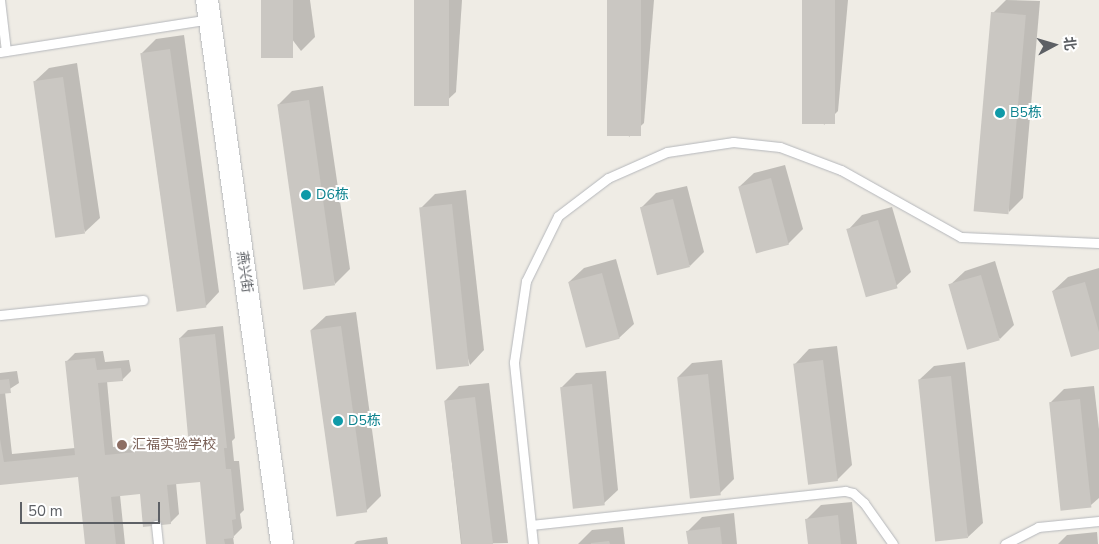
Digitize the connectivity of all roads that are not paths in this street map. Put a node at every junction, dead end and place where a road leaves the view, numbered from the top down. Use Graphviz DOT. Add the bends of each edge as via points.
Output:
graph roads {
  1 [pos="0,0"];
  2 [pos="208,10"];
  3 [pos="3,52"];
  4 [pos="1099,243"];
  5 [pos="143,300"];
  6 [pos="0,315"];
  7 [pos="1099,521"];
  8 [pos="531,525"];
  9 [pos="156,526"];
  10 [pos="158,544"];
  11 [pos="282,544"];
  12 [pos="533,544"];
  13 [pos="893,544"];
  14 [pos="1005,544"];
  1 -- 3 [label="lane"];
  2 -- 3 [label="lane"];
  2 -- 11 [label="street, 燕兴街"];
  4 -- 8 [label="lane" via="962,237 841,170 780,147 733,142 667,152 608,178 558,216 526,281 514,362"];
  5 -- 6 [label="lane"];
  7 -- 14 [label="lane" via="1038,527"];
  8 -- 12 [label="lane"];
  8 -- 13 [label="lane" via="845,491 864,503"];
  9 -- 10 [label="lane"];
}
